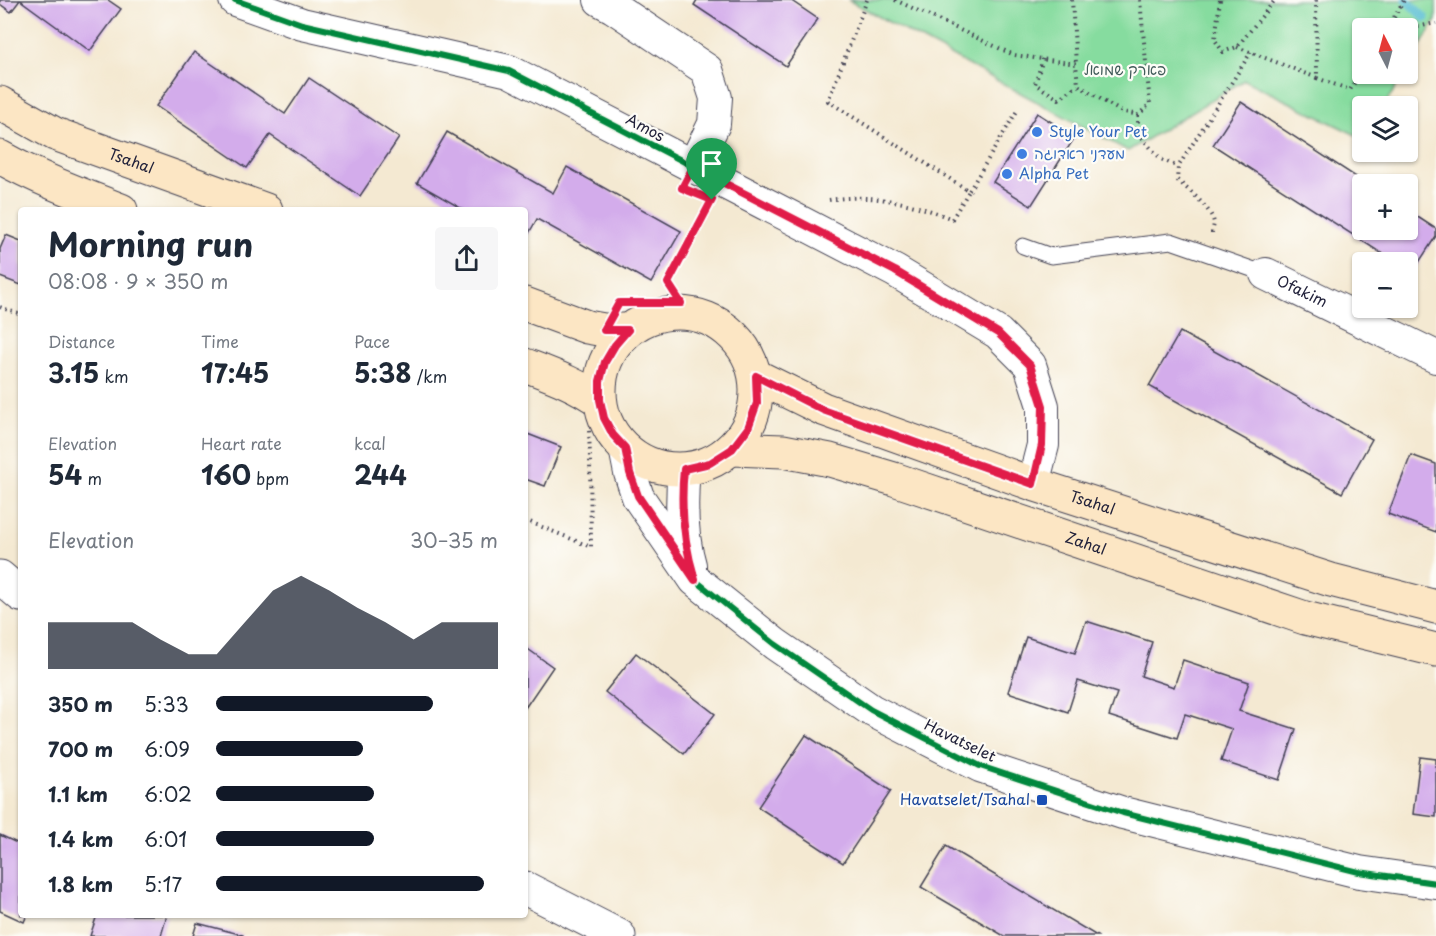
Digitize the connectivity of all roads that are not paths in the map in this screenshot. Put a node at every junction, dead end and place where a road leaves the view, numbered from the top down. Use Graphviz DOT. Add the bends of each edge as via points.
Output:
graph roads {
  1 [pos="235,0"];
  2 [pos="600,0"];
  3 [pos="0,103"];
  4 [pos="0,157"];
  5 [pos="693,167"];
  6 [pos="114,207"];
  7 [pos="258,207"];
  8 [pos="1023,246"];
  9 [pos="1266,274"];
  10 [pos="528,305"];
  11 [pos="634,317"];
  12 [pos="1436,357"];
  13 [pos="528,366"];
  14 [pos="756,376"];
  15 [pos="593,396"];
  16 [pos="625,448"];
  17 [pos="732,449"];
  18 [pos="684,469"];
  19 [pos="1033,484"];
  20 [pos="0,577"];
  21 [pos="695,580"];
  22 [pos="18,592"];
  23 [pos="1436,607"];
  24 [pos="1436,650"];
  25 [pos="1436,883"];
  26 [pos="528,890"];
  27 [pos="619,936"];
  1 -- 5 [label="street, Amos" via="302,24 509,71"];
  2 -- 5 [label="street" via="707,70 717,98 714,124"];
  3 -- 7 [label="main road, Tsahal" via="55,134"];
  4 -- 6 [label="main road"];
  5 -- 19 [label="street, Amos" via="895,271 998,333 1030,365 1043,406 1042,445"];
  8 -- 9 [label="lane" via="1051,256 1171,242"];
  9 -- 12 [label="street, Ofakim"];
  10 -- 11 [label="main road" via="604,330"];
  11 -- 14 [label="main road" via="694,314 716,322 735,336 749,354"];
  11 -- 15 [label="main road" via="605,362"];
  13 -- 15 [label="main road"];
  14 -- 17 [label="main road" via="757,403 748,428"];
  14 -- 19 [label="main road, Tsahal" via="823,410"];
  15 -- 16 [label="main road" via="613,435"];
  16 -- 18 [label="main road" via="642,461"];
  16 -- 21 [label="street, Havatselet" via="638,496"];
  17 -- 18 [label="main road" via="710,463"];
  17 -- 24 [label="main road, Zahal" via="783,451 830,460 1305,618"];
  18 -- 21 [label="street" via="682,515 687,556"];
  19 -- 23 [label="main road, Tsahal" via="1331,580"];
  20 -- 22 [label="street"];
  21 -- 25 [label="street, Havatselet" via="775,644 871,710 980,766 1123,813 1359,872"];
  26 -- 27 [label="street"];
}
